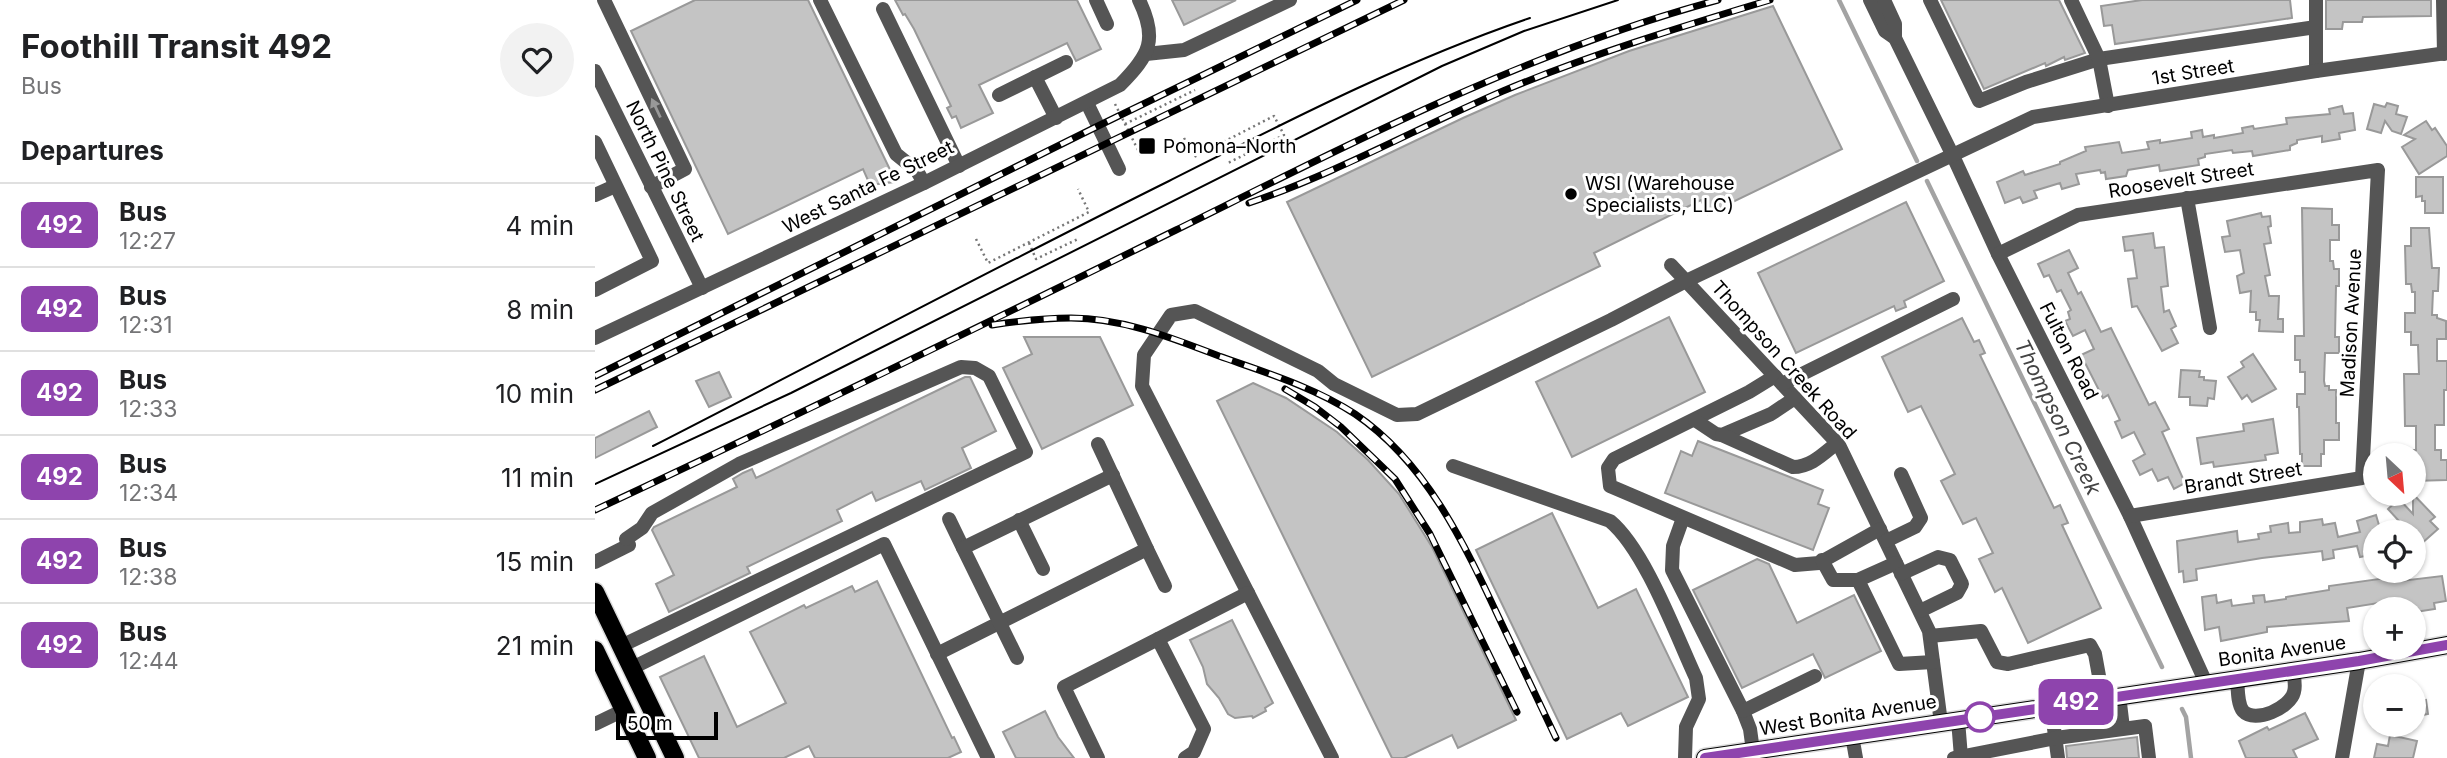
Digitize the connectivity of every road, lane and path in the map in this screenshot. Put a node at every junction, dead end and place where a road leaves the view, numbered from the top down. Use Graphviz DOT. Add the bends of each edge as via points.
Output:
graph roads {
  1 [pos="820,0"];
  2 [pos="1096,0"];
  3 [pos="1139,0"];
  4 [pos="1290,0"];
  5 [pos="1870,0"];
  6 [pos="1884,0"];
  7 [pos="1930,0"];
  8 [pos="2071,0"];
  9 [pos="2316,0"];
  10 [pos="2443,0"];
  11 [pos="606,4"];
  12 [pos="883,9"];
  13 [pos="1107,24"];
  14 [pos="2316,27"];
  15 [pos="1895,38"];
  16 [pos="1146,54"];
  17 [pos="2445,54"];
  18 [pos="2099,58"];
  19 [pos="1066,62"];
  20 [pos="595,71"];
  21 [pos="2316,71"];
  22 [pos="1035,77"];
  23 [pos="1195,90"];
  24 [pos="1109,91"];
  25 [pos="999,95"];
  26 [pos="1087,103"];
  27 [pos="2108,106"];
  28 [pos="1056,118"];
  29 [pos="1125,124"];
  30 [pos="1184,138"];
  31 [pos="595,142"];
  32 [pos="1954,156"];
  33 [pos="1142,158"];
  34 [pos="1228,163"];
  35 [pos="959,166"];
  36 [pos="1119,169"];
  37 [pos="2378,170"];
  38 [pos="924,183"];
  39 [pos="615,186"];
  40 [pos="651,187"];
  41 [pos="1077,189"];
  42 [pos="595,195"];
  43 [pos="2187,198"];
  44 [pos="976,239"];
  45 [pos="1078,239"];
  46 [pos="1028,242"];
  47 [pos="1998,254"];
  48 [pos="1671,265"];
  49 [pos="1686,281"];
  50 [pos="702,288"];
  51 [pos="595,290"];
  52 [pos="1953,299"];
  53 [pos="2210,328"];
  54 [pos="595,338"];
  55 [pos="1778,380"];
  56 [pos="1795,398"];
  57 [pos="1695,420"];
  58 [pos="1722,435"];
  59 [pos="1837,443"];
  60 [pos="1098,444"];
  61 [pos="1453,466"];
  62 [pos="1901,474"];
  63 [pos="1113,475"];
  64 [pos="2362,478"];
  65 [pos="2130,516"];
  66 [pos="1683,518"];
  67 [pos="949,519"];
  68 [pos="1019,520"];
  69 [pos="1883,535"];
  70 [pos="963,548"];
  71 [pos="1147,549"];
  72 [pos="1822,560"];
  73 [pos="595,562"];
  74 [pos="1899,568"];
  75 [pos="1043,569"];
  76 [pos="1858,580"];
  77 [pos="1165,586"];
  78 [pos="595,592"];
  79 [pos="1248,593"];
  80 [pos="1920,611"];
  81 [pos="1000,623"];
  82 [pos="1930,636"];
  83 [pos="1159,639"];
  84 [pos="2447,645"];
  85 [pos="621,646"];
  86 [pos="595,650"];
  87 [pos="937,654"];
  88 [pos="1017,658"];
  89 [pos="2359,661"];
  90 [pos="1933,662"];
  91 [pos="632,668"];
  92 [pos="2293,670"];
  93 [pos="600,673"];
  94 [pos="1815,676"];
  95 [pos="2237,678"];
  96 [pos="2206,683"];
  97 [pos="2111,696"];
  98 [pos="2051,706"];
  99 [pos="624,710"];
  100 [pos="1743,711"];
  101 [pos="1949,721"];
  102 [pos="595,724"];
  103 [pos="2123,728"];
  104 [pos="1852,736"];
  105 [pos="2056,738"];
  106 [pos="1753,751"];
  107 [pos="1958,757"];
  108 [pos="647,758"];
  109 [pos="675,758"];
  110 [pos="988,758"];
  111 [pos="1098,758"];
  112 [pos="1185,758"];
  113 [pos="1332,758"];
  114 [pos="1685,758"];
  115 [pos="1705,758"];
  116 [pos="1856,758"];
  117 [pos="2058,758"];
  118 [pos="2150,758"];
  119 [pos="2342,758"];
  1 -- 38 [label="street" via="896,154"];
  2 -- 13 [label="street"];
  3 -- 16 [label="street" via="1148,19"];
  4 -- 16 [label="street" via="1184,50"];
  5 -- 15 [label="street, Fulton Road" via="1885,31"];
  6 -- 15 [label="street, Fulton Road" via="1895,24"];
  7 -- 18 [label="street" via="1979,101"];
  8 -- 18 [label="street"];
  9 -- 14 [label="street"];
  10 -- 17 [label="street"];
  40 -- 11 [label="street, one-way" via="685,169"];
  12 -- 35 [label="street"];
  14 -- 18 [label="street"];
  14 -- 21 [label="street"];
  15 -- 32 [label="street, Fulton Road"];
  16 -- 24 [label="street, West Santa Fe Street" via="1135,70"];
  17 -- 21 [label="street, 1st Street"];
  18 -- 27 [label="street"];
  19 -- 22 [label="street"];
  20 -- 40 [label="street, North Pine Street"];
  21 -- 27 [label="street, 1st Street"];
  22 -- 25 [label="street"];
  22 -- 28 [label="street"];
  23 -- 29 [label="path"];
  24 -- 26 [label="street, West Santa Fe Street"];
  24 -- 29 [label="path"];
  26 -- 28 [label="street, West Santa Fe Street"];
  26 -- 36 [label="street"];
  27 -- 32 [label="street, 1st Street" via="2033,117"];
  28 -- 35 [label="street, West Santa Fe Street"];
  29 -- 33 [label="path"];
  30 -- 34 [label="path" via="1194,157 1274,116 1284,135"];
  31 -- 39 [label="street"];
  32 -- 47 [label="street, Fulton Road"];
  32 -- 49 [label="street, 1st Street"];
  35 -- 38 [label="street, West Santa Fe Street"];
  37 -- 43 [label="street, Roosevelt Street"];
  37 -- 64 [label="street, Madison Avenue"];
  38 -- 50 [label="street, West Santa Fe Street"];
  39 -- 42 [label="street"];
  39 -- 51 [label="street" via="652,261"];
  40 -- 50 [label="street, North Pine Street"];
  41 -- 46 [label="path" via="1089,212"];
  43 -- 47 [label="street, Roosevelt Street" via="2078,215"];
  43 -- 53 [label="street"];
  44 -- 46 [label="path" via="988,263"];
  45 -- 46 [label="path" via="1036,259"];
  47 -- 65 [label="street, Fulton Road"];
  48 -- 49 [label="street, Thompson Creek Road"];
  49 -- 55 [label="street, Thompson Creek Road"];
  49 -- 79 [label="street, 1st Street" via="1417,414 1397,415 1195,311 1171,316 1144,355 1142,386"];
  50 -- 54 [label="street, West Santa Fe Street"];
  52 -- 55 [label="street"];
  55 -- 56 [label="street, Thompson Creek Road"];
  55 -- 57 [label="street"];
  56 -- 58 [label="street"];
  56 -- 59 [label="street, Thompson Creek Road"];
  57 -- 58 [label="street"];
  57 -- 66 [label="street" via="1614,459 1608,468 1611,486"];
  58 -- 59 [label="street" via="1793,467 1813,462"];
  59 -- 69 [label="street, Thompson Creek Road"];
  60 -- 63 [label="street"];
  61 -- 114 [label="street" via="1610,521 1620,529 1641,560 1696,678 1699,699 1686,727"];
  62 -- 69 [label="street" via="1921,518 1915,527"];
  63 -- 68 [label="street"];
  63 -- 71 [label="street"];
  64 -- 65 [label="street, Brandt Street"];
  65 -- 96 [label="street, Fulton Road"];
  66 -- 72 [label="street" via="1795,565"];
  66 -- 100 [label="street" via="1673,546 1672,570"];
  67 -- 70 [label="street"];
  68 -- 70 [label="street"];
  68 -- 75 [label="street"];
  69 -- 72 [label="street"];
  69 -- 74 [label="street, Thompson Creek Road"];
  70 -- 81 [label="street"];
  71 -- 77 [label="street"];
  71 -- 81 [label="street"];
  72 -- 76 [label="street" via="1833,580"];
  73 -- 85 [label="street" via="627,542 652,513 739,464 961,367 989,376 1026,452"];
  74 -- 76 [label="street"];
  74 -- 80 [label="street, Thompson Creek Road"];
  74 -- 80 [label="street" via="1938,557 1950,560 1962,584 1957,593"];
  76 -- 90 [label="street" via="1899,664"];
  78 -- 85 [label="main road"];
  79 -- 83 [label="street"];
  79 -- 113 [label="street, 1st Street"];
  80 -- 82 [label="street, Thompson Creek Road"];
  81 -- 87 [label="street"];
  81 -- 88 [label="street"];
  82 -- 90 [label="street, Thompson Creek Road"];
  82 -- 97 [label="street" via="1981,631 1997,662 2008,664 2090,645"];
  83 -- 111 [label="street" via="1064,687"];
  83 -- 112 [label="street" via="1204,729 1194,752"];
  84 -- 89 [label="main road, Bonita Avenue"];
  85 -- 91 [label="main road"];
  86 -- 93 [label="main road"];
  87 -- 91 [label="street" via="884,544"];
  87 -- 110 [label="street"];
  89 -- 92 [label="main road, Bonita Avenue"];
  89 -- 119 [label="street"];
  90 -- 101 [label="street, Thompson Creek Road"];
  91 -- 109 [label="main road"];
  92 -- 95 [label="main road, Bonita Avenue"];
  92 -- 95 [label="street" via="2291,698 2263,714 2251,715 2241,708"];
  93 -- 99 [label="main road"];
  94 -- 100 [label="street"];
  95 -- 96 [label="main road, Bonita Avenue"];
  96 -- 97 [label="main road, West Bonita Avenue"];
  97 -- 98 [label="main road, West Bonita Avenue"];
  97 -- 103 [label="street"];
  98 -- 101 [label="main road, West Bonita Avenue"];
  98 -- 105 [label="street"];
  99 -- 102 [label="street"];
  99 -- 108 [label="main road"];
  100 -- 106 [label="street"];
  101 -- 104 [label="main road, West Bonita Avenue"];
  101 -- 107 [label="street, Thompson Creek Road"];
  103 -- 105 [label="street"];
  103 -- 118 [label="street" via="2145,726"];
  104 -- 106 [label="main road, West Bonita Avenue"];
  104 -- 116 [label="street"];
  105 -- 107 [label="street"];
  105 -- 117 [label="street"];
  106 -- 115 [label="main road, West Bonita Avenue"];
}
